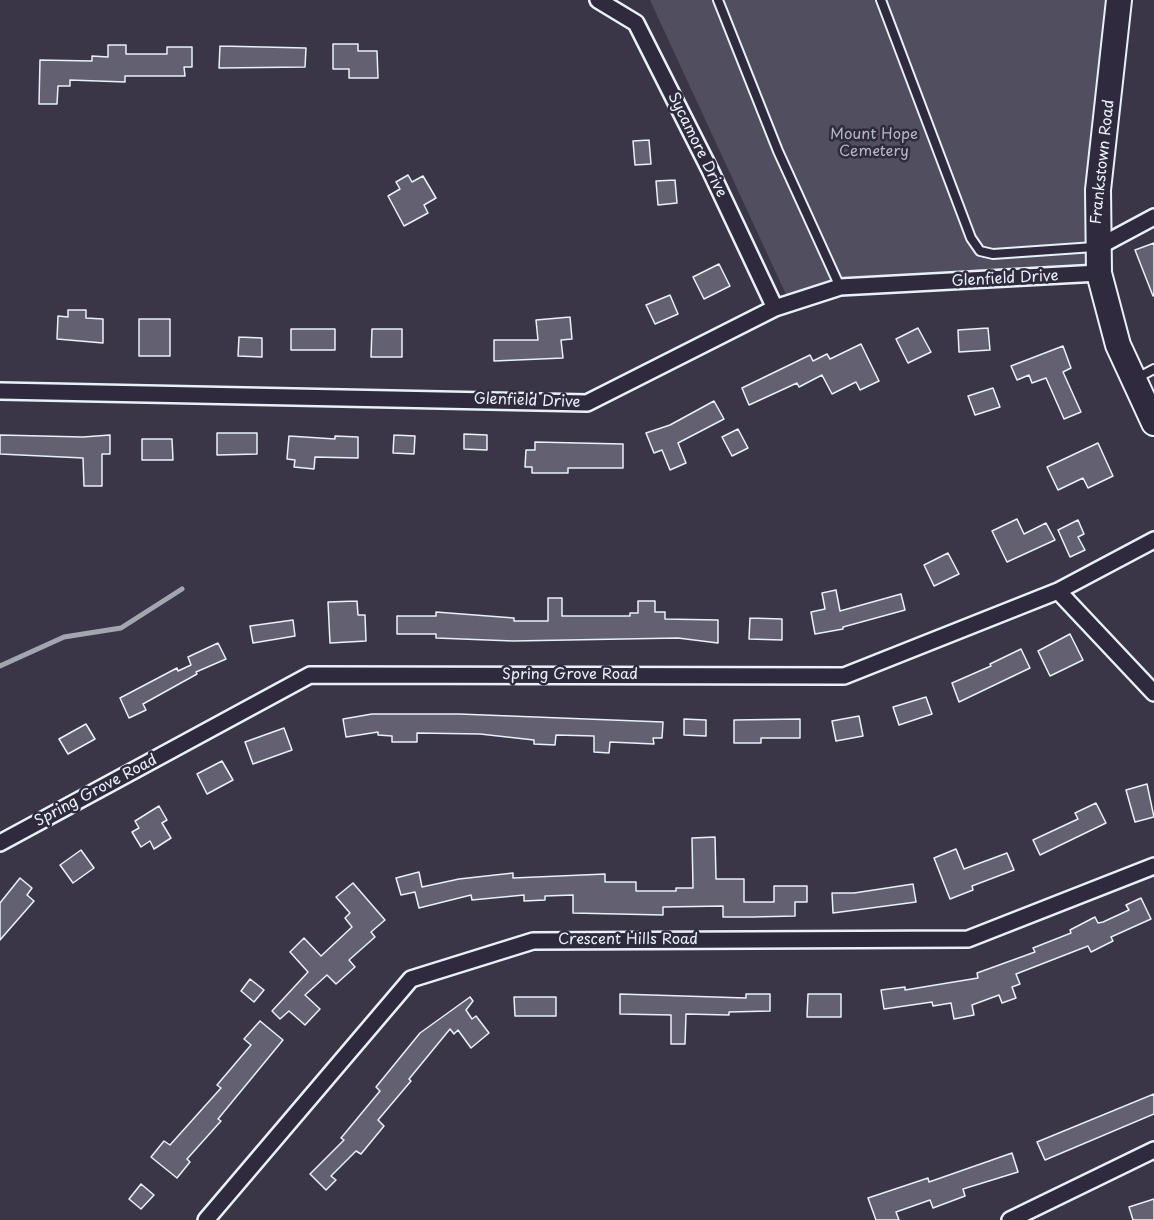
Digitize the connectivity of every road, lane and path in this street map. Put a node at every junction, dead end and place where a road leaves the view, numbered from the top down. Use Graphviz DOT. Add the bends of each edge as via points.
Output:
graph roads {
  1 [pos="598,0"];
  2 [pos="718,0"];
  3 [pos="881,0"];
  4 [pos="1119,0"];
  5 [pos="615,5"];
  6 [pos="1154,217"];
  7 [pos="1098,247"];
  8 [pos="1099,273"];
  9 [pos="840,287"];
  10 [pos="775,308"];
  11 [pos="1144,375"];
  12 [pos="0,391"];
  13 [pos="1154,423"];
  14 [pos="1154,540"];
  15 [pos="1058,591"];
  16 [pos="1154,693"];
  17 [pos="0,843"];
  18 [pos="1154,866"];
  19 [pos="1154,1150"];
  20 [pos="207,1220"];
  21 [pos="1010,1220"];
  1 -- 5 [label="street, Sycamore Drive"];
  2 -- 9 [label="lane" via="778,151"];
  3 -- 7 [label="lane" via="971,238 980,251 993,254"];
  4 -- 7 [label="main road, Frankstown Road" via="1098,190"];
  5 -- 10 [label="street, Sycamore Drive" via="636,23"];
  6 -- 7 [label="street"];
  7 -- 8 [label="main road, Frankstown Road"];
  8 -- 9 [label="street, Glenfield Drive"];
  8 -- 11 [label="main road, Frankstown Road" via="1118,345"];
  9 -- 10 [label="street, Glenfield Drive"];
  10 -- 12 [label="street, Glenfield Drive" via="587,403"];
  11 -- 13 [label="main road, Frankstown Road"];
  14 -- 15 [label="street, Spring Grove Road"];
  15 -- 16 [label="street"];
  15 -- 17 [label="street, Spring Grove Road" via="844,676 310,675"];
  18 -- 20 [label="street, Crescent Hills Road" via="968,939 533,941 411,979"];
  19 -- 21 [label="street"];
}
